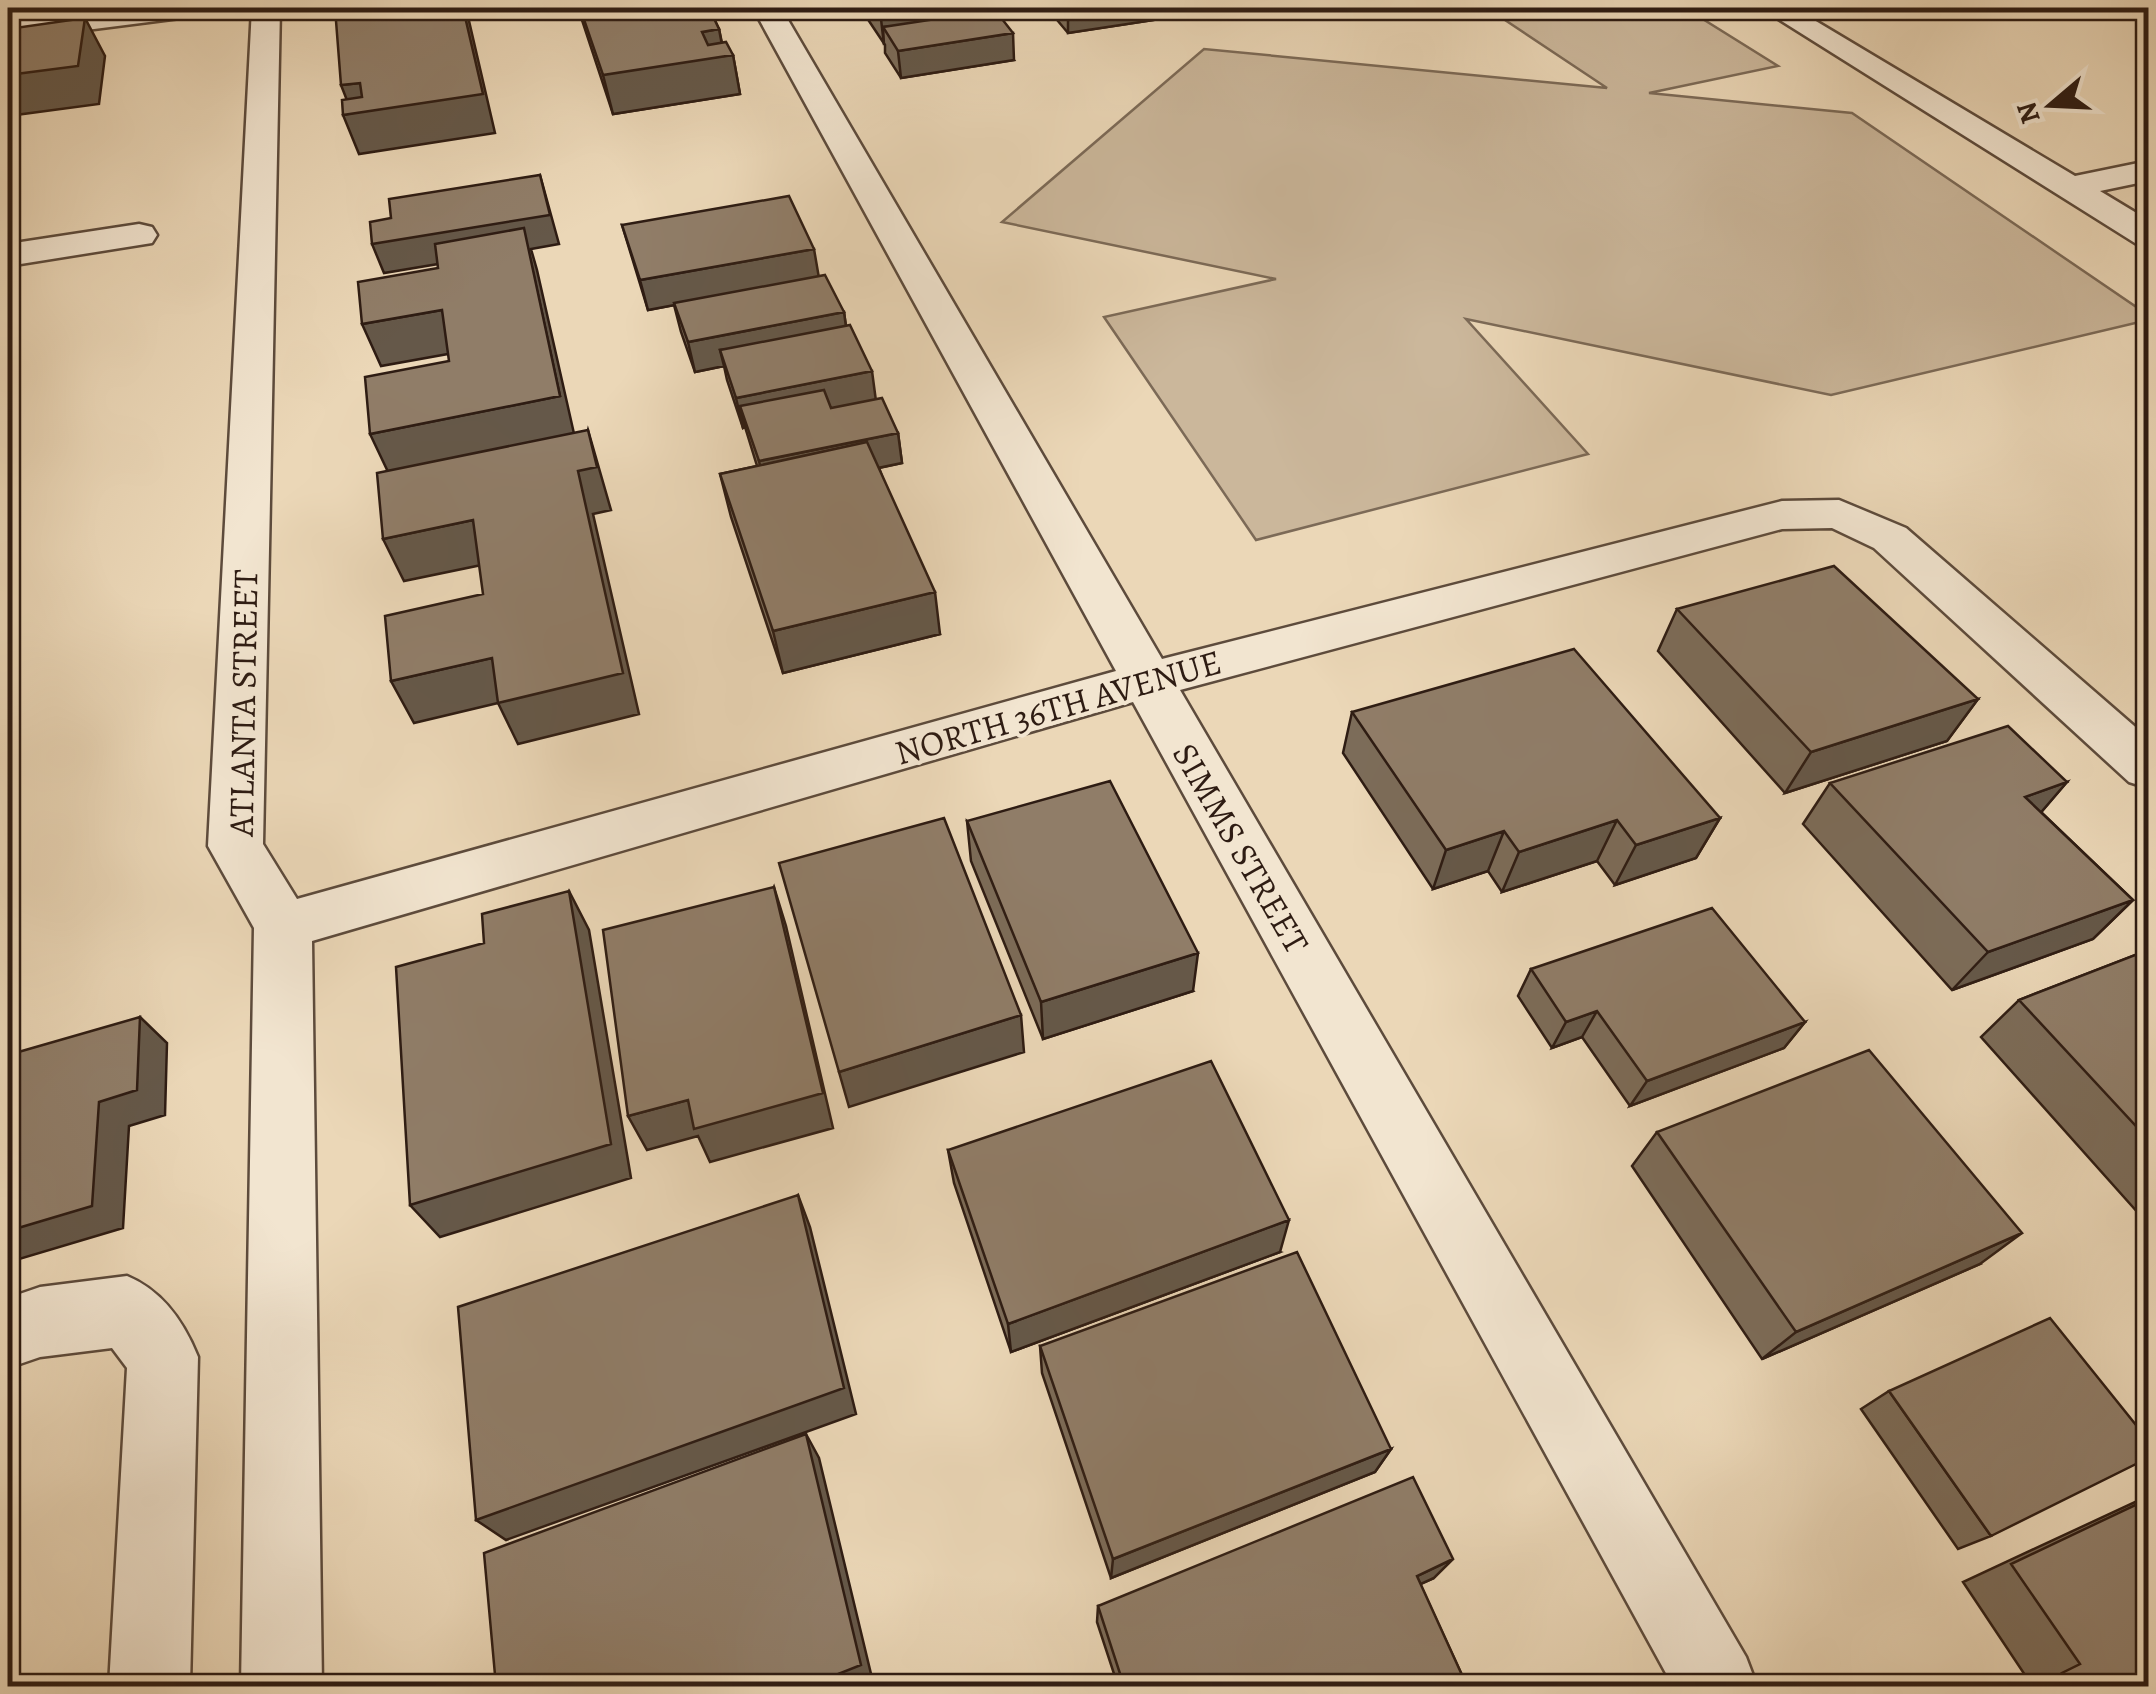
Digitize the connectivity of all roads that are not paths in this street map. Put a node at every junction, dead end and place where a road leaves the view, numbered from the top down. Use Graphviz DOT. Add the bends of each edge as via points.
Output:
graph roads {
  1 [pos="188,8"];
  2 [pos="266,8"];
  3 [pos="766,8"];
  4 [pos="1775,8"];
  5 [pos="2134,8"];
  6 [pos="2148,15"];
  7 [pos="8,32"];
  8 [pos="2148,171"];
  9 [pos="2070,187"];
  10 [pos="139,235"];
  11 [pos="2148,235"];
  12 [pos="8,256"];
  13 [pos="1146,681"];
  14 [pos="2148,768"];
  15 [pos="283,926"];
  16 [pos="8,1332"];
  17 [pos="150,1686"];
  18 [pos="281,1686"];
  19 [pos="1717,1686"];
  1 -- 7 [label="street"];
  2 -- 15 [label="street, ATLANTA STREET" via="235,846"];
  3 -- 13 [label="street, SIMMS STREET"];
  4 -- 9 [label="street"];
  5 -- 6 [label="street"];
  8 -- 9 [label="street"];
  9 -- 11 [label="street"];
  10 -- 12 [label="street"];
  13 -- 14 [label="street, NORTH 36TH AVENUE" via="1782,515 1838,514 1890,538"];
  13 -- 15 [label="street, NORTH 36TH AVENUE"];
  13 -- 19 [label="street, SIMMS STREET"];
  15 -- 18 [label="street"];
  16 -- 17 [label="street" via="127,1311 163,1357"];
}
